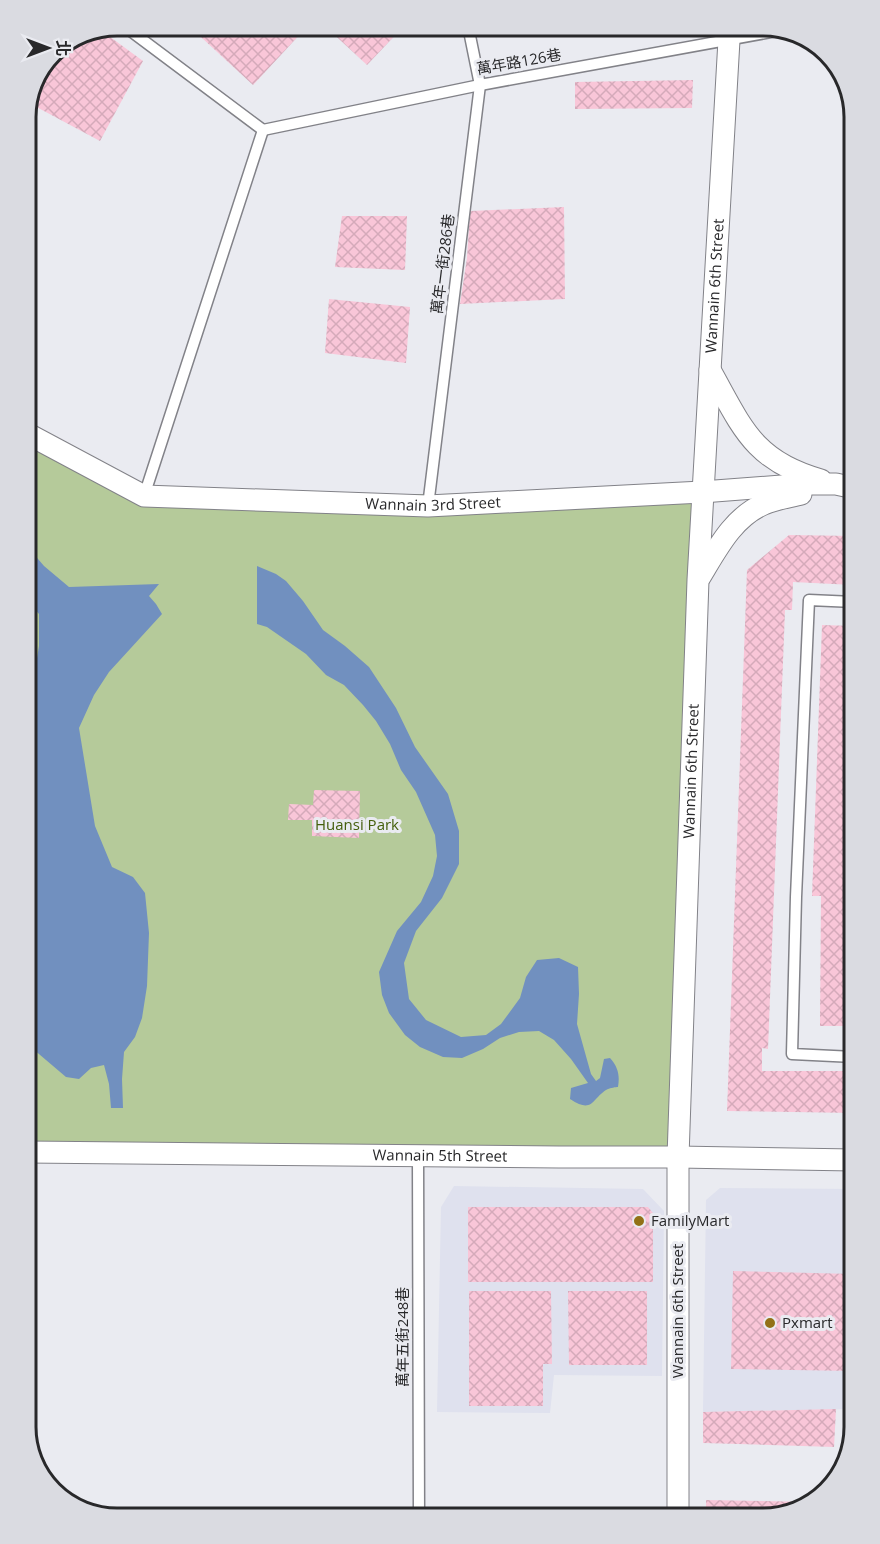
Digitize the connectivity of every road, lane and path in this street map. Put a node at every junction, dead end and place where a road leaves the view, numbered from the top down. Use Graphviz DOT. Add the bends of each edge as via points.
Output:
graph roads {
  1 [pos="137,36"];
  2 [pos="470,36"];
  3 [pos="713,36"];
  4 [pos="727,36"];
  5 [pos="480,85"];
  6 [pos="263,130"];
  7 [pos="710,369"];
  8 [pos="36,438"];
  9 [pos="844,486"];
  10 [pos="844,486"];
  11 [pos="844,486"];
  12 [pos="702,492"];
  13 [pos="144,496"];
  14 [pos="428,506"];
  15 [pos="698,580"];
  16 [pos="844,602"];
  17 [pos="844,1056"];
  18 [pos="36,1152"];
  19 [pos="418,1156"];
  20 [pos="678,1157"];
  21 [pos="844,1160"];
  22 [pos="419,1508"];
  23 [pos="678,1508"];
  1 -- 6 [label="lane"];
  2 -- 5 [label="lane, 萬年一街286巷"];
  3 -- 5 [label="lane, 萬年路126巷"];
  4 -- 7 [label="street, Wannain 6th Street"];
  5 -- 6 [label="lane, 萬年路126巷"];
  5 -- 14 [label="lane, 萬年一街286巷"];
  6 -- 13 [label="lane"];
  7 -- 9 [label="street" via="749,437 763,452 802,474"];
  7 -- 12 [label="street, Wannain 6th Street"];
  8 -- 13 [label="street, Wannain 3rd Street"];
  10 -- 12 [label="street, Wannain 3rd Street" via="807,484"];
  11 -- 15 [label="street" via="764,504 737,521"];
  12 -- 14 [label="street, Wannain 3rd Street"];
  12 -- 15 [label="street, Wannain 6th Street"];
  13 -- 14 [label="street, Wannain 3rd Street"];
  15 -- 20 [label="street, Wannain 6th Street"];
  16 -- 17 [label="lane" via="809,600 792,1054"];
  18 -- 19 [label="street, Wannain 5th Street"];
  19 -- 20 [label="street, Wannain 5th Street"];
  19 -- 22 [label="lane, 萬年五街248巷"];
  20 -- 21 [label="street, Wannain 5th Street"];
  20 -- 23 [label="street, Wannain 6th Street"];
}
